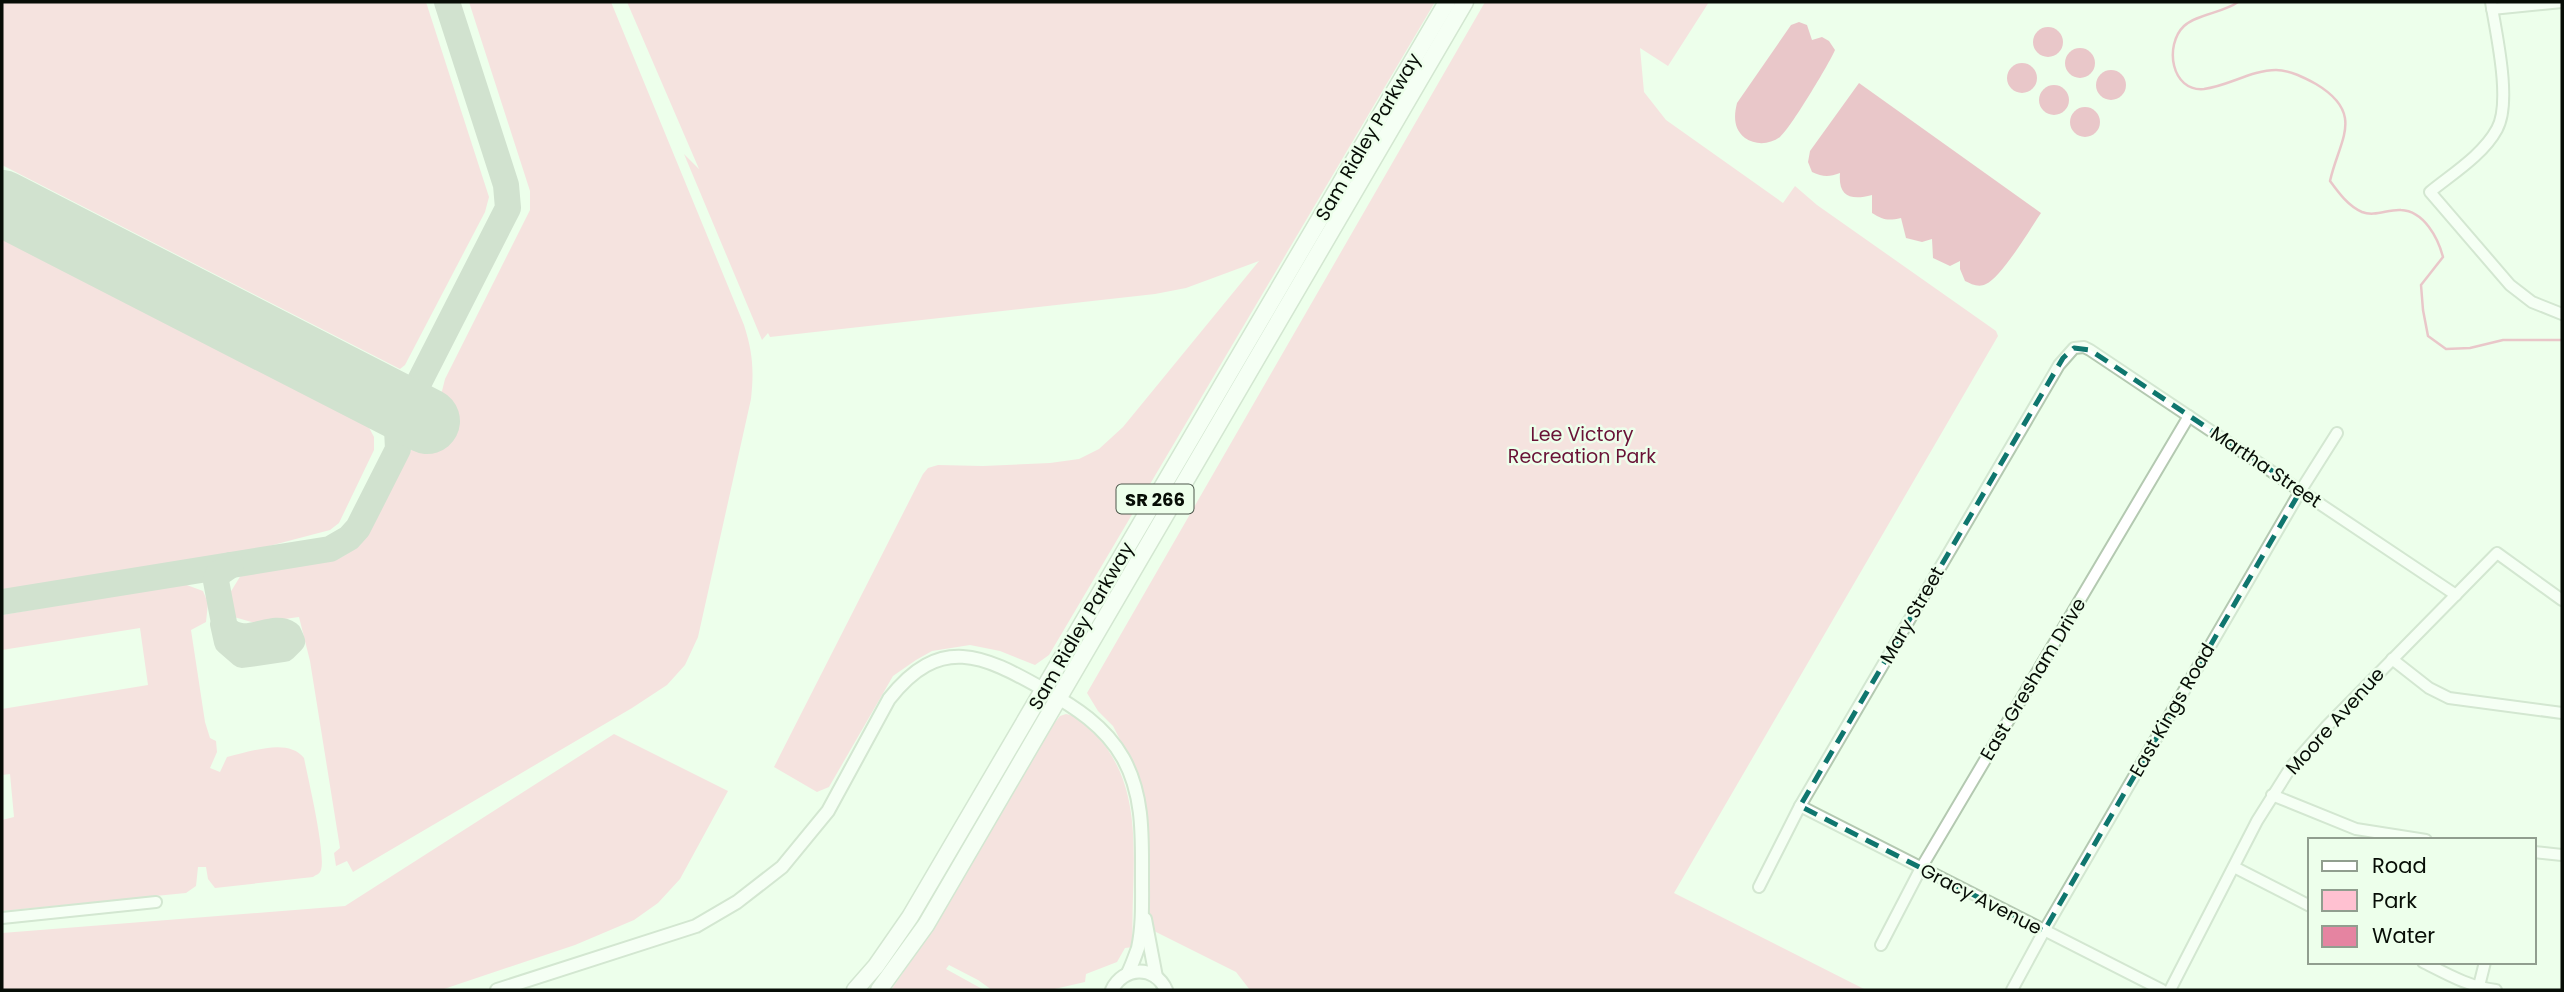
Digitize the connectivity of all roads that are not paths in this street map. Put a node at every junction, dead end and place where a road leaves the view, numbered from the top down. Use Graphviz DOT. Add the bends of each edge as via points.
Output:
graph roads {
  1 [pos="1447,2"];
  2 [pos="1465,2"];
  3 [pos="2562,2"];
  4 [pos="2492,5"];
  5 [pos="2562,314"];
  6 [pos="2074,348"];
  7 [pos="2189,416"];
  8 [pos="2337,433"];
  9 [pos="2301,490"];
  10 [pos="2456,595"];
  11 [pos="2562,600"];
  12 [pos="2392,659"];
  13 [pos="1051,693"];
  14 [pos="2562,713"];
  15 [pos="2272,795"];
  16 [pos="1800,806"];
  17 [pos="2411,838"];
  18 [pos="2536,852"];
  19 [pos="2562,855"];
  20 [pos="2235,867"];
  21 [pos="1921,868"];
  22 [pos="1759,887"];
  23 [pos="156,902"];
  24 [pos="2308,905"];
  25 [pos="1142,907"];
  26 [pos="2,918"];
  27 [pos="2044,931"];
  28 [pos="1881,944"];
  29 [pos="2427,964"];
  30 [pos="2485,964"];
  31 [pos="1128,973"];
  32 [pos="1156,977"];
  33 [pos="2479,989"];
  34 [pos="497,990"];
  35 [pos="855,990"];
  36 [pos="878,990"];
  37 [pos="1112,990"];
  38 [pos="1166,990"];
  39 [pos="2012,990"];
  40 [pos="2162,990"];
  41 [pos="2170,990"];
  42 [pos="2496,990"];
  1 -- 13 [label="main road, Sam Ridley Parkway / SR 266"];
  2 -- 13 [label="main road, Sam Ridley Parkway / SR 266"];
  3 -- 4 [label="street"];
  4 -- 5 [label="street" via="2503,88 2501,120 2479,151 2431,192 2510,285 2532,302"];
  6 -- 7 [label="street, Martha Street" via="2090,350"];
  6 -- 16 [label="street, Mary Street" via="2059,365"];
  7 -- 9 [label="street, Martha Street"];
  7 -- 21 [label="street, East Gresham Drive"];
  8 -- 9 [label="street, East Kings Road"];
  9 -- 10 [label="street, Martha Street"];
  9 -- 27 [label="street, East Kings Road"];
  10 -- 11 [label="street, Moore Avenue" via="2497,553"];
  10 -- 12 [label="street, Moore Avenue"];
  12 -- 14 [label="street" via="2428,688 2449,698"];
  12 -- 15 [label="street, Moore Avenue" via="2305,750"];
  13 -- 25 [label="street" via="1084,714 1113,742 1133,781 1142,828"];
  13 -- 34 [label="street" via="999,665 969,657 948,658 913,672 889,699 828,811 782,867 737,902 695,926"];
  13 -- 35 [label="main road, Sam Ridley Parkway / SR 266" via="910,917"];
  13 -- 36 [label="main road, Sam Ridley Parkway / SR 266" via="926,925"];
  15 -- 17 [label="street" via="2347,826"];
  15 -- 20 [label="street, Moore Avenue"];
  16 -- 21 [label="street, Gracy Avenue"];
  16 -- 22 [label="street, Mary Street"];
  18 -- 19 [label="street"];
  20 -- 24 [label="street"];
  20 -- 41 [label="street, Moore Avenue"];
  21 -- 27 [label="street, Gracy Avenue"];
  21 -- 28 [label="street, East Gresham Drive"];
  23 -- 26 [label="street"];
  25 -- 31 [label="street" via="1137,949"];
  25 -- 32 [label="street"];
  27 -- 39 [label="street, East Kings Road"];
  27 -- 40 [label="street, Gracy Avenue"];
  29 -- 33 [label="street"];
  30 -- 33 [label="street"];
  31 -- 32 [label="street" via="1147,972"];
  31 -- 37 [label="street"];
  32 -- 38 [label="street"];
  33 -- 42 [label="street"];
}
